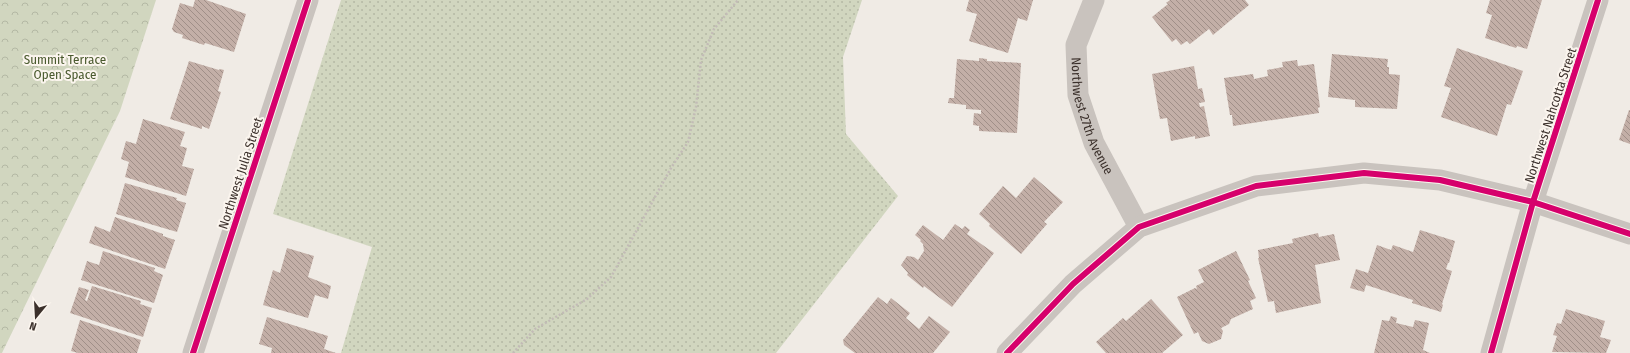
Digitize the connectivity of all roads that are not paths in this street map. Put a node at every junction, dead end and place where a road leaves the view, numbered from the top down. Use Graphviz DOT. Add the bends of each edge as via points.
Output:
graph roads {
  1 [pos="308,0"];
  2 [pos="1094,0"];
  3 [pos="1598,0"];
  4 [pos="1534,202"];
  5 [pos="1139,227"];
  6 [pos="1630,234"];
  7 [pos="193,353"];
  8 [pos="1007,353"];
  9 [pos="1491,353"];
  1 -- 7 [label="street, Northwest Julia Street"];
  2 -- 5 [label="street, Northwest 27th Avenue" via="1076,45 1078,95 1094,143"];
  3 -- 4 [label="street, Northwest Nahcotta Street"];
  4 -- 5 [label="street" via="1440,180 1364,173 1256,186"];
  4 -- 6 [label="street"];
  4 -- 9 [label="street, Northwest Nahcotta Street"];
  5 -- 8 [label="street" via="1073,284"];
}
